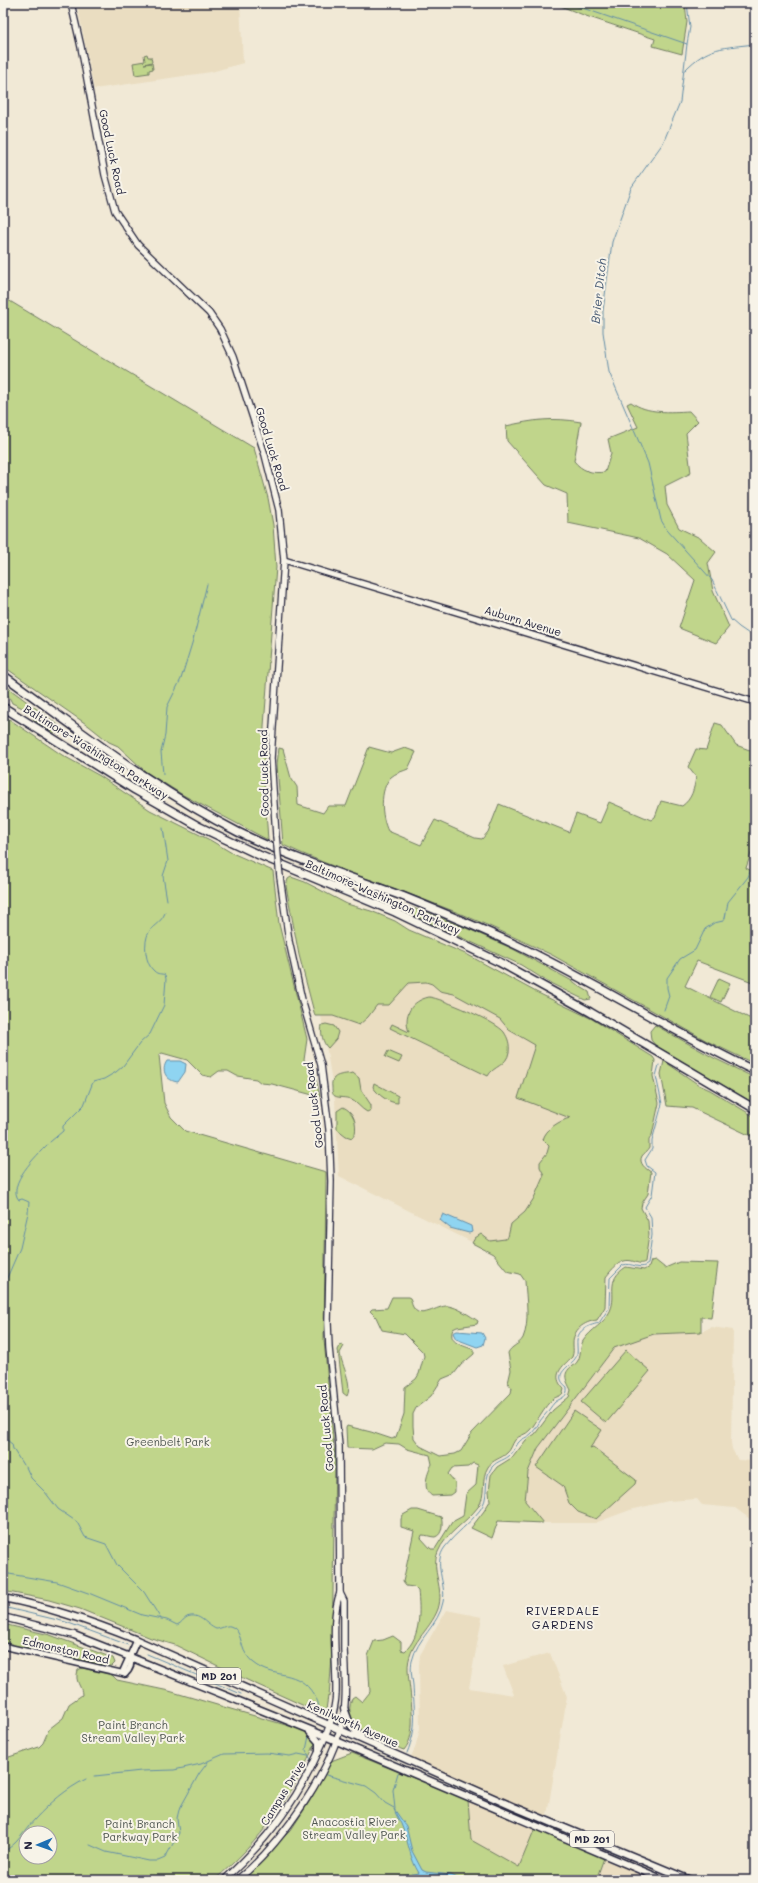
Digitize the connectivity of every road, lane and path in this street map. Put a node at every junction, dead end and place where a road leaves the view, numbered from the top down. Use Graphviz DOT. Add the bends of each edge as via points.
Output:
graph roads {
  1 [pos="71,3"];
  2 [pos="284,560"];
  3 [pos="3,675"];
  4 [pos="755,702"];
  5 [pos="3,707"];
  6 [pos="755,1071"];
  7 [pos="755,1109"];
  8 [pos="340,1592"];
  9 [pos="3,1598"];
  10 [pos="3,1617"];
  11 [pos="137,1640"];
  12 [pos="3,1646"];
  13 [pos="130,1657"];
  14 [pos="344,1708"];
  15 [pos="330,1725"];
  16 [pos="307,1729"];
  17 [pos="339,1730"];
  18 [pos="326,1737"];
  19 [pos="363,1740"];
  20 [pos="335,1741"];
  21 [pos="319,1752"];
  22 [pos="679,1878"];
  23 [pos="224,1880"];
  24 [pos="236,1880"];
  25 [pos="664,1880"];
  26 [pos="674,1880"];
  27 [pos="690,1880"];
  1 -- 2 [label="main road, Good Luck Road" via="112,202 120,220 138,245 209,313 220,329 230,350 265,455 279,510"];
  2 -- 4 [label="street, Auburn Avenue"];
  2 -- 8 [label="main road, Good Luck Road, bridge" via="271,758 276,836 289,941 302,1000 321,1064 329,1129 329,1336 339,1446"];
  3 -- 6 [label="highway, Baltimore-Washington Parkway" via="118,759 206,815 294,857 440,912 516,944"];
  5 -- 7 [label="highway, Baltimore-Washington Parkway" via="200,828 395,912 492,959 584,1008"];
  8 -- 14 [label="main road, Good Luck Road" via="344,1601"];
  8 -- 15 [label="main road, Good Luck Road" via="337,1600 335,1700"];
  9 -- 11 [label="main road, Kenilworth Avenue / MD 201" via="82,1619"];
  10 -- 13 [label="main road, Kenilworth Avenue / MD 201" via="74,1635"];
  11 -- 13 [label="street"];
  11 -- 15 [label="main road, Kenilworth Avenue / MD 201"];
  12 -- 13 [label="street, Edmonston Road" via="125,1674 132,1664"];
  13 -- 16 [label="main road, Kenilworth Avenue / MD 201"];
  14 -- 17 [label="main road, Good Luck Road"];
  14 -- 19 [label="main road" via="352,1727"];
  15 -- 17 [label="main road, Kenilworth Avenue / MD 201"];
  15 -- 18 [label="main road, Campus Drive"];
  16 -- 18 [label="main road, Kenilworth Avenue / MD 201"];
  16 -- 21 [label="main road" via="319,1742"];
  17 -- 19 [label="main road, Kenilworth Avenue / MD 201"];
  17 -- 20 [label="main road, Campus Drive"];
  18 -- 20 [label="main road, Kenilworth Avenue / MD 201"];
  18 -- 21 [label="main road, Campus Drive"];
  19 -- 22 [label="main road, Kenilworth Avenue / MD 201"];
  20 -- 24 [label="main road, Campus Drive" via="320,1775 294,1819 259,1859"];
  20 -- 25 [label="main road, Kenilworth Avenue / MD 201"];
  21 -- 23 [label="main road, Campus Drive" via="279,1821 256,1850"];
  22 -- 26 [label="street"];
  22 -- 27 [label="main road, Kenilworth Avenue / MD 201"];
}
